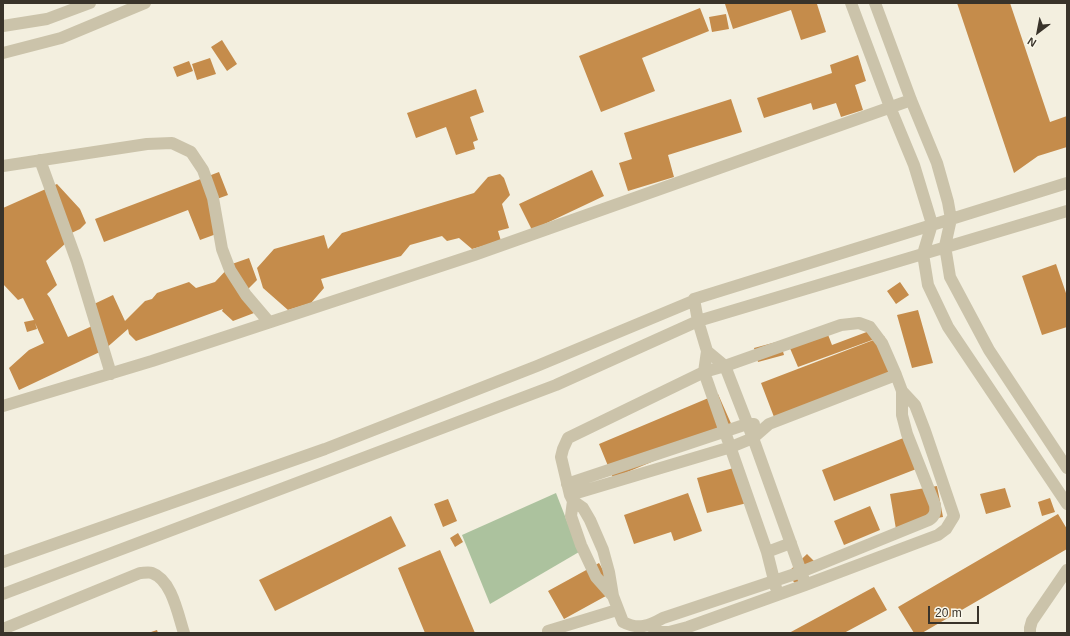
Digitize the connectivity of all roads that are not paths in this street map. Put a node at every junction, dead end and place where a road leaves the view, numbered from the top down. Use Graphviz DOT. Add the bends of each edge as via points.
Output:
graph roads {
  1 [pos="90,3"];
  2 [pos="145,3"];
  3 [pos="851,3"];
  4 [pos="876,3"];
  5 [pos="3,26"];
  6 [pos="3,54"];
  7 [pos="911,100"];
  8 [pos="890,107"];
  9 [pos="40,160"];
  10 [pos="3,166"];
  11 [pos="1067,184"];
  12 [pos="1067,211"];
  13 [pos="950,219"];
  14 [pos="932,224"];
  15 [pos="944,246"];
  16 [pos="923,254"];
  17 [pos="694,299"];
  18 [pos="698,321"];
  19 [pos="269,322"];
  20 [pos="707,351"];
  21 [pos="725,366"];
  22 [pos="704,372"];
  23 [pos="111,374"];
  24 [pos="896,375"];
  25 [pos="902,391"];
  26 [pos="3,406"];
  27 [pos="747,424"];
  28 [pos="769,424"];
  29 [pos="725,431"];
  30 [pos="753,438"];
  31 [pos="731,447"];
  32 [pos="1067,468"];
  33 [pos="570,494"];
  34 [pos="1067,504"];
  35 [pos="935,511"];
  36 [pos="946,529"];
  37 [pos="791,543"];
  38 [pos="767,552"];
  39 [pos="3,562"];
  40 [pos="1067,570"];
  41 [pos="801,572"];
  42 [pos="774,581"];
  43 [pos="805,585"];
  44 [pos="3,594"];
  45 [pos="779,594"];
  46 [pos="613,596"];
  47 [pos="617,610"];
  48 [pos="650,625"];
  49 [pos="3,629"];
  50 [pos="548,631"];
  51 [pos="184,633"];
  52 [pos="1030,633"];
  1 -- 5 [label="street" via="47,19"];
  2 -- 6 [label="street" via="61,38"];
  3 -- 8 [label="street"];
  4 -- 7 [label="street"];
  7 -- 8 [label="street"];
  7 -- 13 [label="street" via="937,163"];
  8 -- 14 [label="street" via="914,165"];
  8 -- 19 [label="street" via="474,255"];
  9 -- 10 [label="street"];
  9 -- 19 [label="street" via="147,144 172,143 191,152 203,170 213,198 222,249 230,270 246,295"];
  9 -- 23 [label="street" via="77,262"];
  11 -- 13 [label="street"];
  12 -- 15 [label="street"];
  13 -- 14 [label="street"];
  13 -- 15 [label="street"];
  14 -- 16 [label="street"];
  14 -- 17 [label="street"];
  15 -- 16 [label="street"];
  15 -- 32 [label="street" via="950,277 989,350"];
  16 -- 18 [label="street"];
  16 -- 34 [label="street" via="928,285 948,327"];
  17 -- 18 [label="street"];
  17 -- 39 [label="street" via="537,366 325,449"];
  18 -- 20 [label="street"];
  18 -- 44 [label="street" via="556,385"];
  19 -- 23 [label="street"];
  20 -- 21 [label="street"];
  20 -- 22 [label="street"];
  21 -- 22 [label="street"];
  21 -- 24 [label="street" via="841,325 859,323 870,327 882,343"];
  21 -- 27 [label="street"];
  22 -- 29 [label="street"];
  22 -- 33 [label="street" via="568,438 561,457"];
  23 -- 26 [label="street"];
  24 -- 25 [label="street"];
  24 -- 28 [label="street"];
  25 -- 35 [label="street" via="902,415"];
  25 -- 36 [label="street" via="914,406 925,431 954,516"];
  27 -- 28 [label="street"];
  27 -- 29 [label="street"];
  27 -- 30 [label="street"];
  28 -- 30 [label="street"];
  29 -- 31 [label="street"];
  29 -- 33 [label="street"];
  30 -- 31 [label="street"];
  30 -- 37 [label="street"];
  31 -- 33 [label="street"];
  31 -- 38 [label="street"];
  33 -- 46 [label="street" via="583,508 603,550"];
  33 -- 46 [label="street" via="571,516 582,545 596,577"];
  35 -- 36 [label="street"];
  35 -- 41 [label="street" via="929,520"];
  36 -- 43 [label="street" via="938,535"];
  37 -- 38 [label="street"];
  37 -- 41 [label="street"];
  38 -- 42 [label="street"];
  40 -- 52 [label="street" via="1032,621"];
  41 -- 42 [label="street"];
  41 -- 43 [label="street"];
  42 -- 45 [label="street"];
  42 -- 48 [label="street" via="663,618"];
  43 -- 45 [label="street"];
  45 -- 48 [label="street" via="669,632 657,632"];
  46 -- 47 [label="street"];
  47 -- 48 [label="street" via="623,622 630,626"];
  47 -- 50 [label="street"];
  49 -- 51 [label="street" via="140,573 152,572 162,579 169,590"];
}
